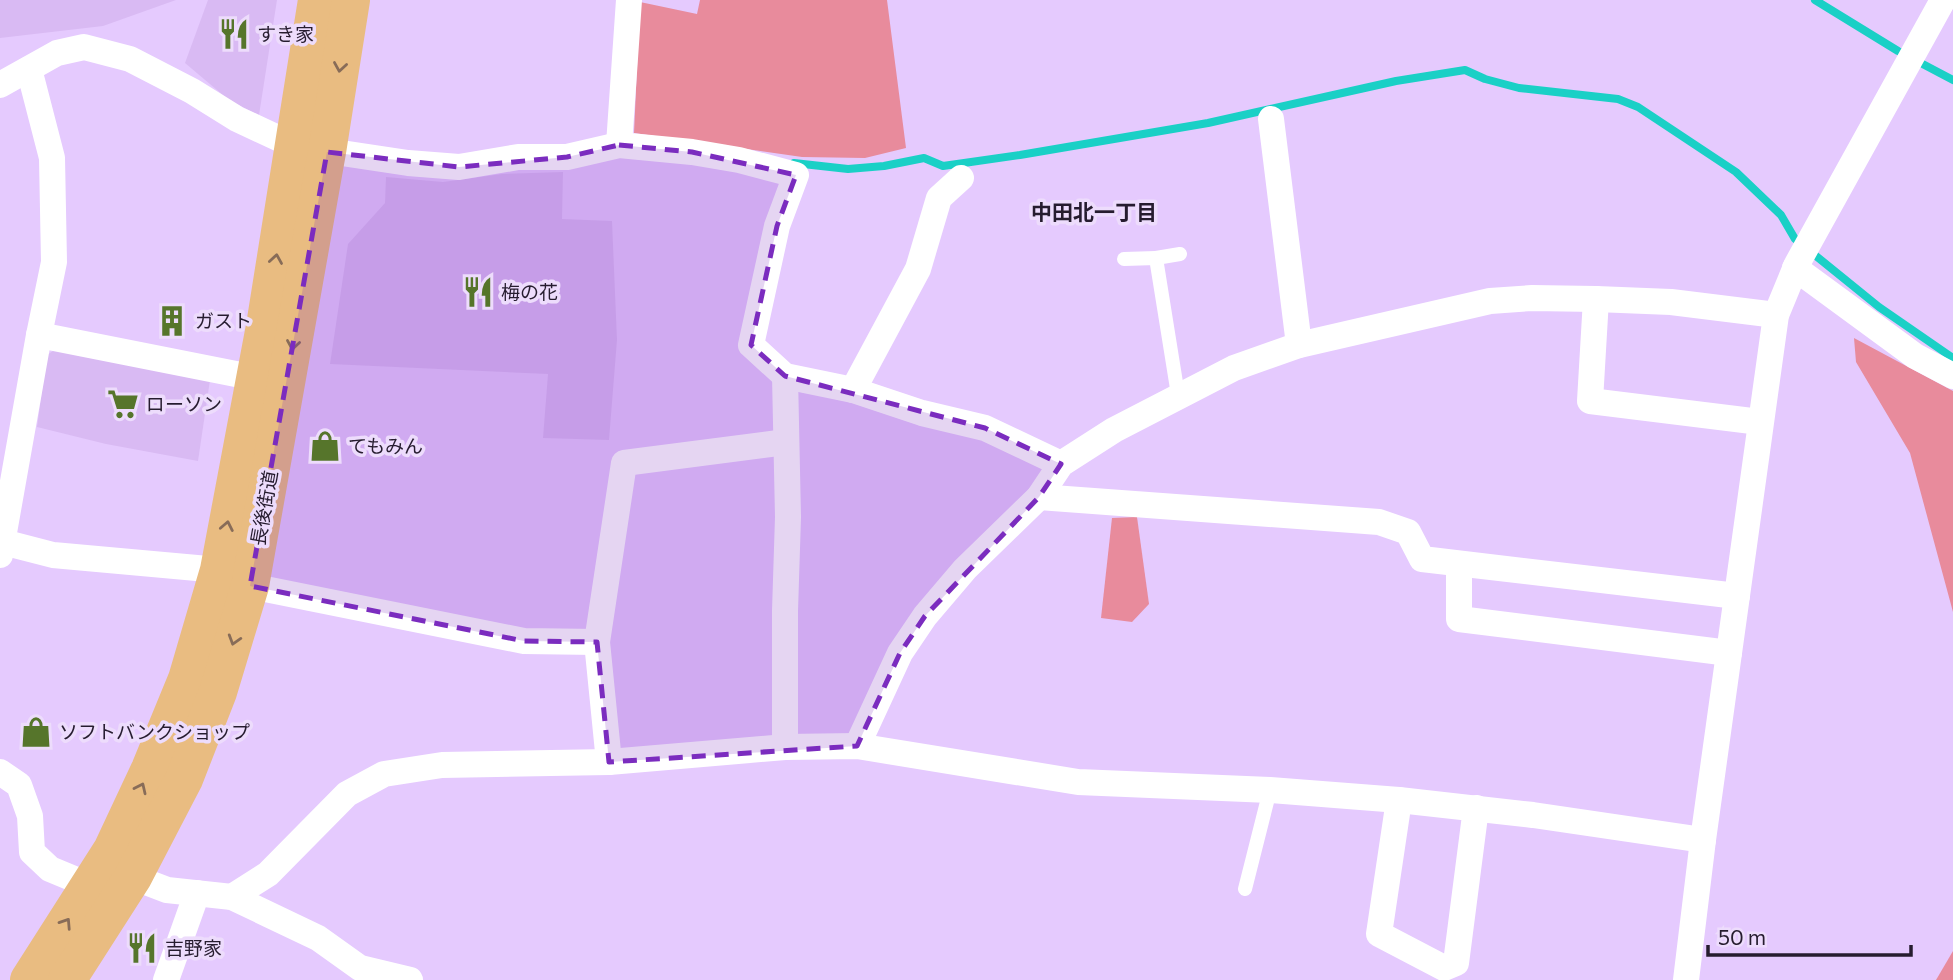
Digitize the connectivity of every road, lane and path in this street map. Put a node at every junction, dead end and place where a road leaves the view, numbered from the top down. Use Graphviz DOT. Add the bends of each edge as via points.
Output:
graph roads {
  1 [pos="317,0"];
  2 [pos="351,0"];
  3 [pos="629,0"];
  4 [pos="1943,0"];
  5 [pos="29,69"];
  6 [pos="0,85"];
  7 [pos="1271,119"];
  8 [pos="619,145"];
  9 [pos="311,149"];
  10 [pos="961,178"];
  11 [pos="1180,254"];
  12 [pos="1156,258"];
  13 [pos="1124,259"];
  14 [pos="1796,266"];
  15 [pos="1596,299"];
  16 [pos="1776,314"];
  17 [pos="39,335"];
  18 [pos="1299,345"];
  19 [pos="785,376"];
  20 [pos="1953,376"];
  21 [pos="256,378"];
  22 [pos="853,390"];
  23 [pos="1178,395"];
  24 [pos="1760,422"];
  25 [pos="10,434"];
  26 [pos="786,442"];
  27 [pos="1061,464"];
  28 [pos="1039,497"];
  29 [pos="1,549"];
  30 [pos="1459,564"];
  31 [pos="234,578"];
  32 [pos="1737,596"];
  33 [pos="597,642"];
  34 [pos="1729,653"];
  35 [pos="857,746"];
  36 [pos="785,747"];
  37 [pos="610,762"];
  38 [pos="0,772"];
  39 [pos="1270,790"];
  40 [pos="1399,800"];
  41 [pos="1476,808"];
  42 [pos="1703,840"];
  43 [pos="133,877"];
  44 [pos="91,886"];
  45 [pos="1245,889"];
  46 [pos="197,893"];
  47 [pos="232,897"];
  48 [pos="29,980"];
  49 [pos="68,980"];
  50 [pos="166,980"];
  51 [pos="410,980"];
  52 [pos="1686,980"];
  1 -- 9 [label="main road"];
  2 -- 9 [label="main road, 長後街道, one-way"];
  3 -- 8 [label="street"];
  4 -- 14 [label="street"];
  5 -- 6 [label="street"];
  5 -- 9 [label="street" via="57,53 84,47 130,59 237,119"];
  5 -- 17 [label="street" via="52,158 54,262"];
  7 -- 18 [label="street"];
  8 -- 9 [label="street" via="567,157 518,157 459,167"];
  8 -- 19 [label="street" via="716,156 796,175 777,226 751,345"];
  21 -- 9 [label="main road, 長後街道, one-way"];
  9 -- 31 [label="main road, 長後街道, one-way"];
  10 -- 22 [label="street" via="939,198 918,269"];
  11 -- 12 [label="lane"];
  12 -- 13 [label="lane"];
  12 -- 23 [label="lane"];
  14 -- 16 [label="street"];
  14 -- 20 [label="street" via="1915,356"];
  15 -- 16 [label="street"];
  15 -- 18 [label="street" via="1490,301"];
  15 -- 24 [label="street" via="1590,401"];
  16 -- 24 [label="street"];
  17 -- 21 [label="street"];
  17 -- 25 [label="street"];
  18 -- 23 [label="street" via="1234,368"];
  19 -- 22 [label="street"];
  19 -- 26 [label="street"];
  31 -- 21 [label="main road, 長後街道, one-way"];
  22 -- 27 [label="street" via="985,428"];
  23 -- 27 [label="street"];
  24 -- 32 [label="street"];
  25 -- 29 [label="street"];
  26 -- 33 [label="street" via="624,463"];
  26 -- 36 [label="street"];
  27 -- 28 [label="street"];
  28 -- 30 [label="street" via="1380,522 1408,532 1422,559"];
  28 -- 35 [label="street" via="965,569 925,616 900,653"];
  29 -- 31 [label="street"];
  30 -- 32 [label="street"];
  30 -- 34 [label="street" via="1459,620"];
  31 -- 33 [label="street" via="524,640"];
  31 -- 43 [label="main road, 長後街道, one-way" via="218,692 184,779"];
  44 -- 31 [label="main road, 長後街道, one-way" via="156,757"];
  32 -- 34 [label="street"];
  33 -- 37 [label="street"];
  34 -- 42 [label="street"];
  35 -- 36 [label="street"];
  35 -- 39 [label="street" via="1078,782"];
  36 -- 37 [label="street"];
  37 -- 47 [label="street" via="442,765 384,774 348,794 268,874"];
  38 -- 44 [label="street" via="19,785 30,816 32,852 50,869"];
  39 -- 40 [label="street"];
  39 -- 45 [label="lane"];
  40 -- 41 [label="street"];
  40 -- 41 [label="street" via="1379,934 1444,968 1456,963"];
  41 -- 42 [label="street"];
  42 -- 52 [label="street"];
  43 -- 46 [label="street" via="167,890"];
  43 -- 49 [label="main road, 長後街道"];
  48 -- 44 [label="main road, 長後街道, one-way"];
  46 -- 47 [label="street"];
  46 -- 50 [label="street"];
  47 -- 51 [label="street" via="318,938 360,968"];
}
